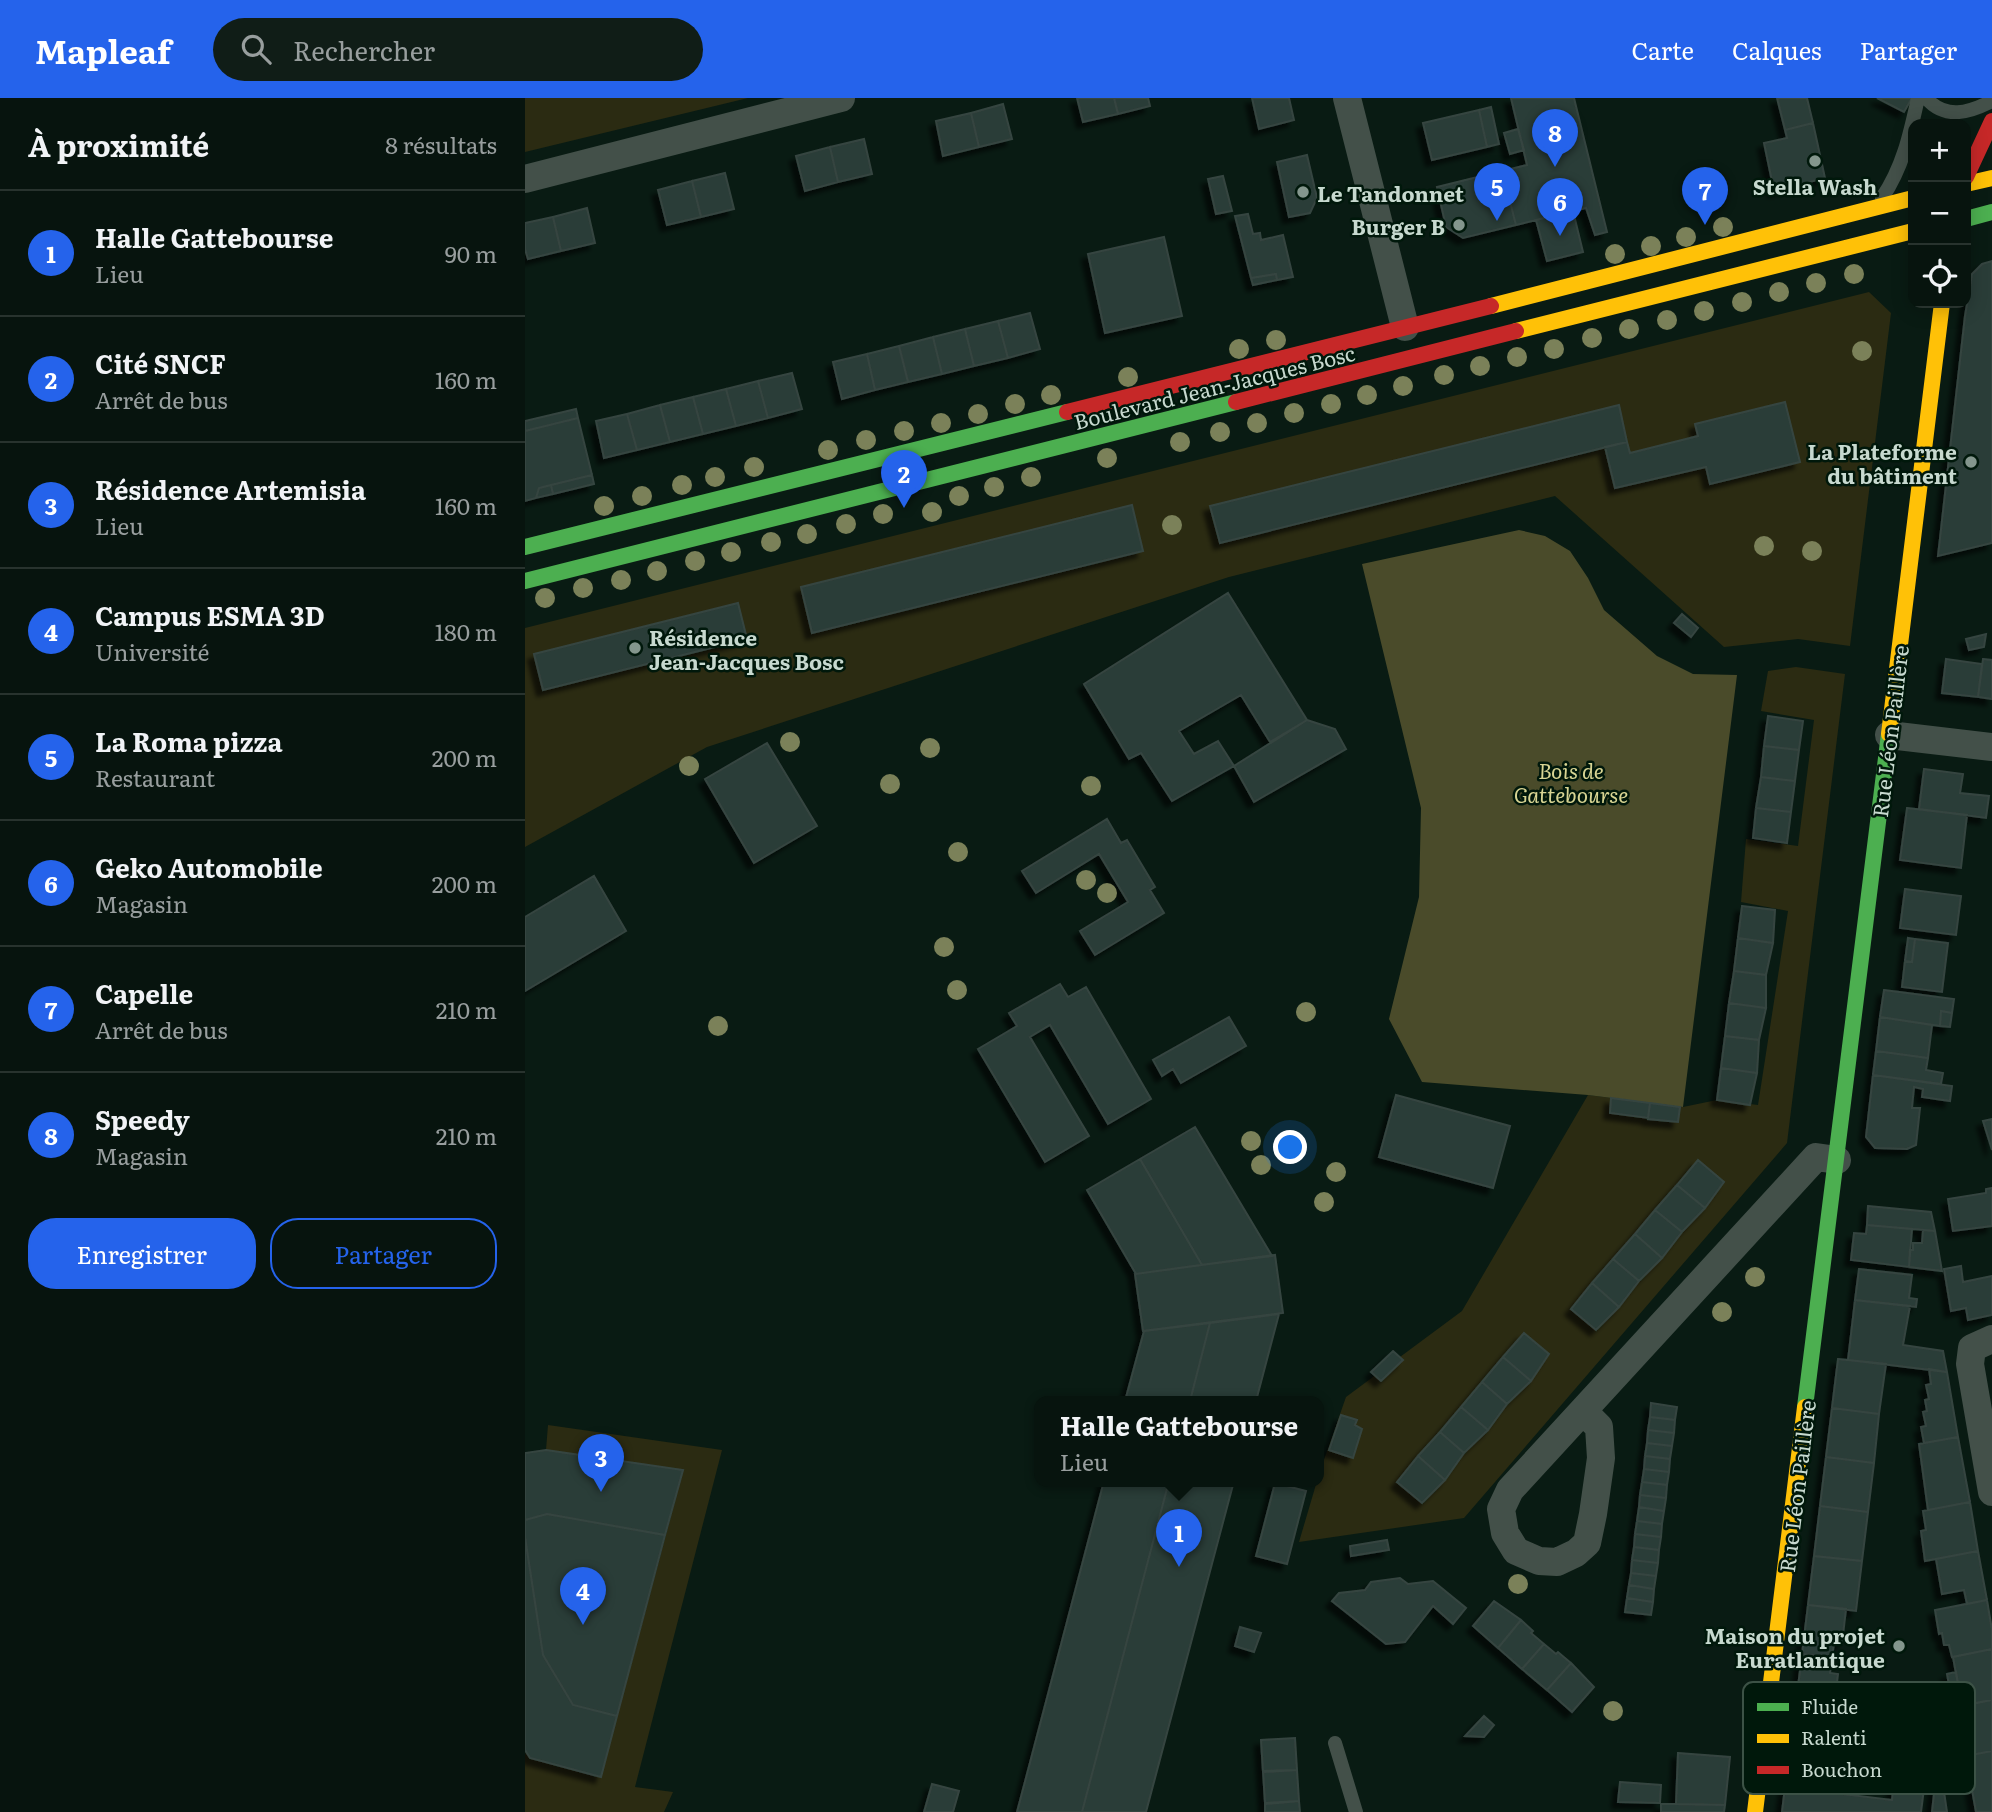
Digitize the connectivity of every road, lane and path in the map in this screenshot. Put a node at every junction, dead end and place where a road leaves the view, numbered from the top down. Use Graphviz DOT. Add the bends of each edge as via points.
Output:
graph roads {
  1 [pos="841,98"];
  2 [pos="1347,98"];
  3 [pos="1918,98"];
  4 [pos="1926,98"];
  5 [pos="1992,101"];
  6 [pos="1992,121"];
  7 [pos="1971,166"];
  8 [pos="1992,178"];
  9 [pos="525,179"];
  10 [pos="1971,183"];
  11 [pos="1908,199"];
  12 [pos="1874,208"];
  13 [pos="1992,212"];
  14 [pos="1971,218"];
  15 [pos="1908,232"];
  16 [pos="1941,308"];
  17 [pos="1405,327"];
  18 [pos="1461,347"];
  19 [pos="1293,388"];
  20 [pos="525,547"];
  21 [pos="525,581"];
  22 [pos="1889,735"];
  23 [pos="1992,747"];
  24 [pos="1837,1160"];
  25 [pos="1982,1343"];
  26 [pos="1584,1412"];
  27 [pos="1992,1492"];
  28 [pos="1771,1682"];
  29 [pos="1335,1743"];
  30 [pos="1757,1794"];
  31 [pos="1356,1812"];
  32 [pos="1755,1812"];
  1 -- 9 [label="street"];
  2 -- 17 [label="street"];
  3 -- 12 [label="lane" via="1899,169"];
  4 -- 5 [label="lane" via="1948,113 1963,113"];
  6 -- 7 [label="main road"];
  8 -- 10 [label="main road"];
  11 -- 12 [label="main road, Boulevard Jean-Jacques Bosc"];
  12 -- 17 [label="main road, Boulevard Jean-Jacques Bosc"];
  13 -- 14 [label="main road"];
  15 -- 18 [label="main road, Boulevard Jean-Jacques Bosc"];
  16 -- 22 [label="main road, Rue Léon Paillère"];
  17 -- 18 [label="street" via="1415,335"];
  17 -- 19 [label="street" via="1386,350"];
  17 -- 20 [label="main road, Boulevard Jean-Jacques Bosc"];
  18 -- 19 [label="main road, Boulevard Jean-Jacques Bosc"];
  19 -- 21 [label="main road, Boulevard Jean-Jacques Bosc"];
  22 -- 23 [label="street"];
  22 -- 24 [label="main road, Rue Léon Paillère"];
  24 -- 26 [label="street" via="1816,1157"];
  24 -- 28 [label="main road, Rue Léon Paillère"];
  25 -- 27 [label="street" via="1971,1364"];
  26 -- 26 [label="street" via="1510,1490 1501,1509 1505,1533 1516,1551 1539,1561 1557,1562 1587,1544 1601,1458 1599,1427"];
  29 -- 31 [label="lane"];
  30 -- 32 [label="main road, Rue Léon Paillère"];
}
